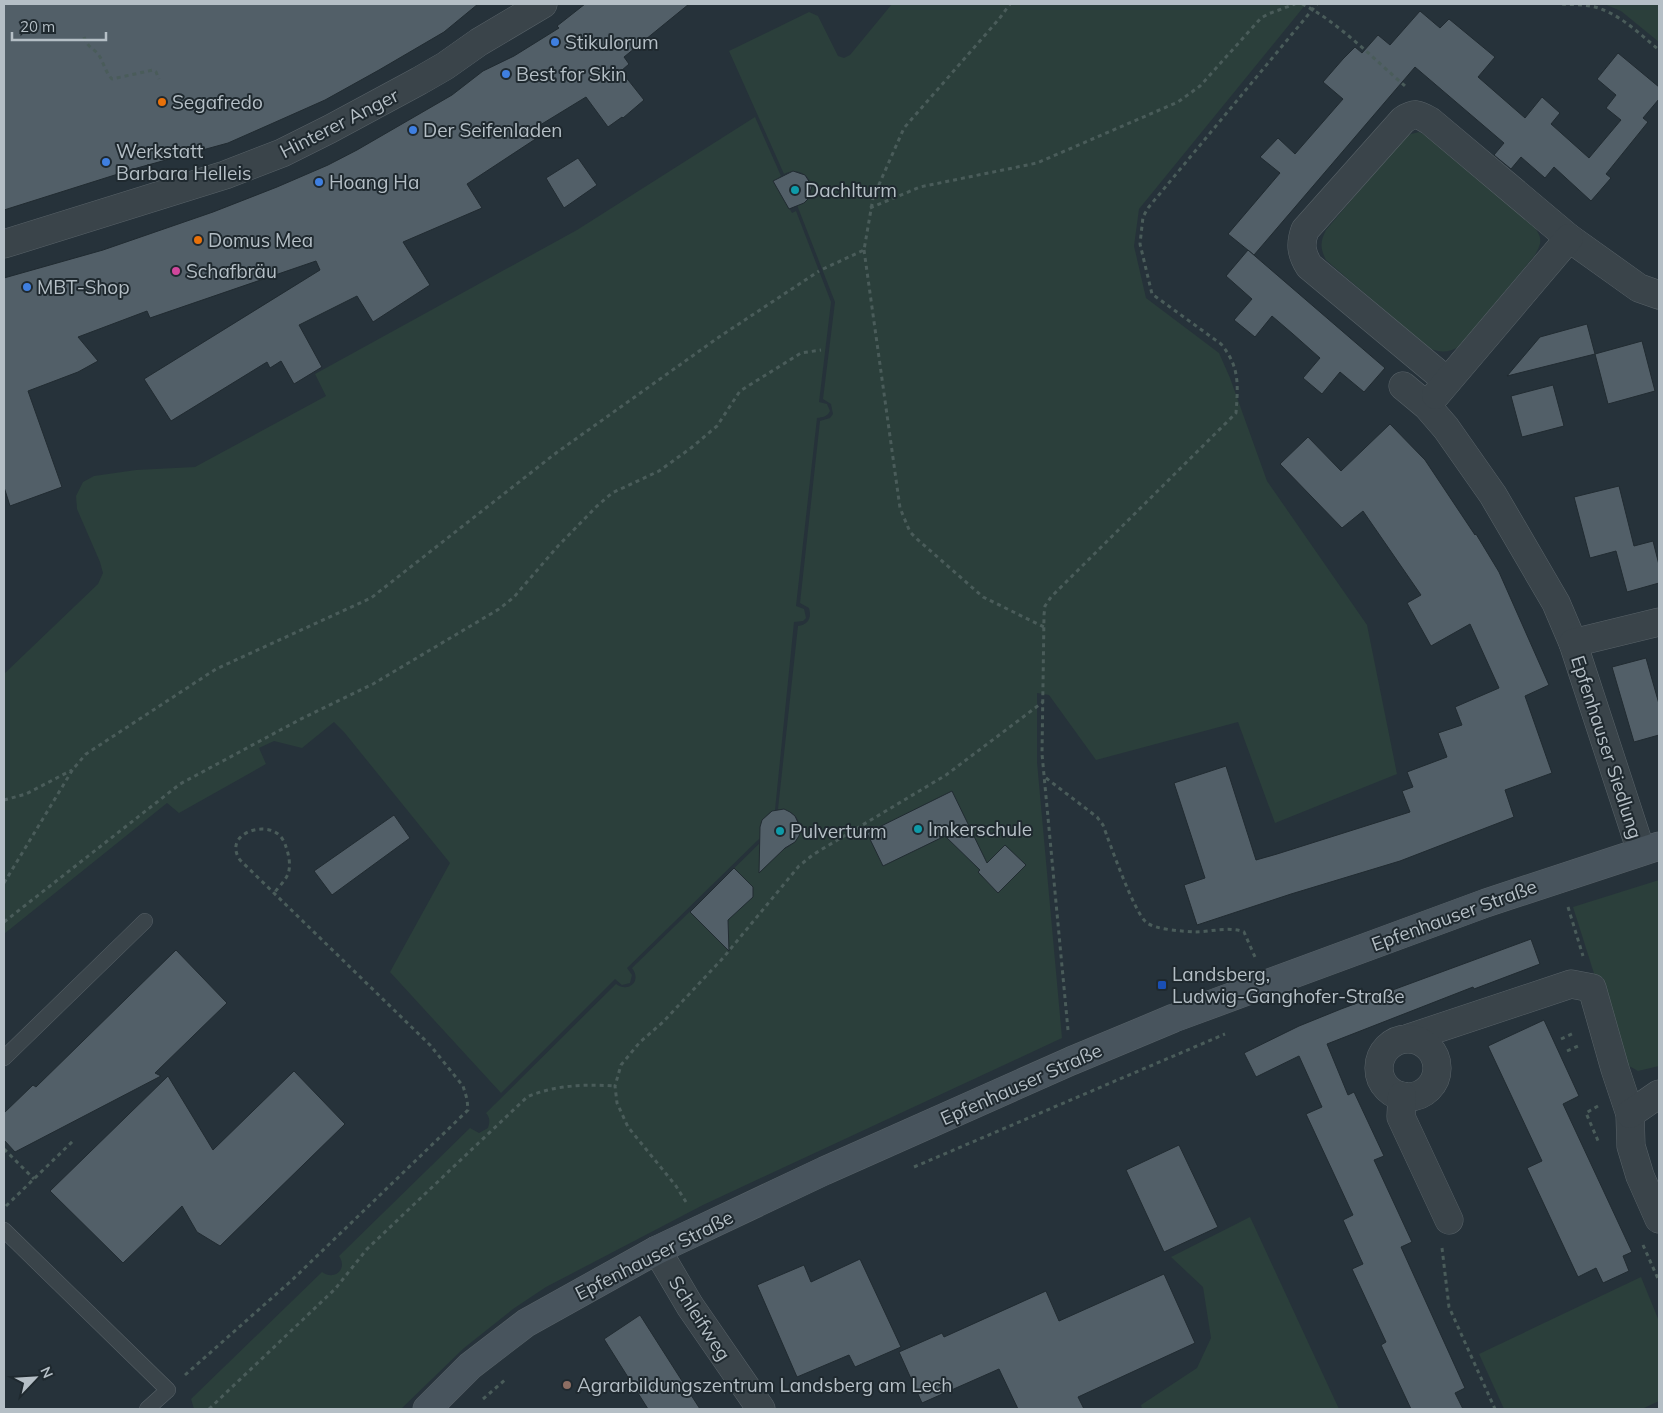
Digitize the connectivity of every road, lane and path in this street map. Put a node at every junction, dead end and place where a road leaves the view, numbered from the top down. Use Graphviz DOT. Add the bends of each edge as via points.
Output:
graph roads {
  1 [pos="543,4"];
  2 [pos="1010,4"];
  3 [pos="1295,4"];
  4 [pos="1302,4"];
  5 [pos="1312,4"];
  6 [pos="1317,4"];
  7 [pos="1562,4"];
  8 [pos="1313,9"];
  9 [pos="84,37"];
  10 [pos="1659,50"];
  11 [pos="159,78"];
  12 [pos="1418,114"];
  13 [pos="870,208"];
  14 [pos="1569,238"];
  15 [pos="4,244"];
  16 [pos="864,250"];
  17 [pos="1659,295"];
  18 [pos="821,350"];
  19 [pos="1447,381"];
  20 [pos="1403,386"];
  21 [pos="1427,406"];
  22 [pos="1659,622"];
  23 [pos="1044,627"];
  24 [pos="1573,643"];
  25 [pos="1042,702"];
  26 [pos="73,769"];
  27 [pos="1045,778"];
  28 [pos="4,800"];
  29 [pos="1650,849"];
  30 [pos="1558,878"];
  31 [pos="4,883"];
  32 [pos="274,894"];
  33 [pos="145,921"];
  34 [pos="4,922"];
  35 [pos="1266,984"];
  36 [pos="1592,988"];
  37 [pos="1231,1031"];
  38 [pos="1410,1038"];
  39 [pos="4,1058"];
  40 [pos="1071,1061"];
  41 [pos="615,1086"];
  42 [pos="1659,1094"];
  43 [pos="1402,1096"];
  44 [pos="1630,1114"];
  45 [pos="74,1140"];
  46 [pos="4,1150"];
  47 [pos="908,1169"];
  48 [pos="34,1179"];
  49 [pos="4,1208"];
  50 [pos="1659,1219"];
  51 [pos="1449,1220"];
  52 [pos="703,1228"];
  53 [pos="4,1230"];
  54 [pos="657,1250"];
  55 [pos="506,1379"];
  56 [pos="168,1390"];
  57 [pos="478,1403"];
  58 [pos="147,1409"];
  59 [pos="209,1409"];
  60 [pos="427,1409"];
  61 [pos="761,1409"];
  62 [pos="1495,1409"];
  1 -- 15 [label="street, Hinterer Anger" via="419,81 282,153 225,175"];
  2 -- 13 [label="path" via="904,128"];
  3 -- 13 [label="path" via="1261,18 1200,86 1178,102 1037,163 920,187"];
  4 -- 8 [label="path"];
  5 -- 8 [label="path"];
  6 -- 8 [label="path"];
  7 -- 10 [label="path" via="1600,8 1619,18"];
  8 -- 12 [label="path" via="1410,90"];
  8 -- 23 [label="path" via="1143,217 1140,244 1152,294 1226,351 1236,372 1236,413 1051,597 1045,606"];
  9 -- 11 [label="path" via="112,79 154,70"];
  12 -- 14 [label="street"];
  12 -- 19 [label="street" via="1403,120 1305,230 1301,241 1309,266"];
  13 -- 16 [label="path"];
  14 -- 17 [label="street" via="1639,288"];
  14 -- 19 [label="street"];
  16 -- 23 [label="path" via="900,508 910,532 983,596"];
  16 -- 26 [label="path" via="821,270 719,337 556,453 371,598 216,669 86,754"];
  18 -- 34 [label="path" via="801,353 740,391 717,426 691,448 659,471 612,493 558,546 514,597 499,608 373,684 180,784"];
  19 -- 21 [label="street"];
  20 -- 21 [label="street, Epfenhauser Siedlung"];
  21 -- 24 [label="street, Epfenhauser Siedlung" via="1493,495 1556,603"];
  22 -- 24 [label="street, Epfenhauser Siedlung"];
  23 -- 25 [label="path"];
  24 -- 29 [label="street, Epfenhauser Siedlung"];
  25 -- 27 [label="path"];
  25 -- 41 [label="path" via="946,775 798,866 723,958 640,1042 621,1065"];
  26 -- 28 [label="path" via="26,794"];
  26 -- 31 [label="path"];
  27 -- 35 [label="path" via="1097,816 1137,910 1147,923 1154,927 1195,932 1244,932"];
  27 -- 40 [label="path"];
  29 -- 30 [label="main road, Epfenhauser Straße"];
  30 -- 35 [label="main road, Epfenhauser Straße"];
  30 -- 36 [label="path"];
  32 -- 32 [label="path" via="236,854 237,840 245,834 269,830 279,834 284,842 290,861 288,874"];
  32 -- 56 [label="path" via="430,1045 463,1086 468,1110 291,1281"];
  33 -- 39 [label="lane"];
  35 -- 40 [label="main road, Epfenhauser Straße"];
  36 -- 38 [label="street" via="1571,984"];
  36 -- 44 [label="street"];
  37 -- 47 [label="path"];
  38 -- 43 [label="street" via="1390,1044 1380,1061 1382,1081 1388,1089"];
  38 -- 43 [label="street" via="1426,1044 1433,1051 1436,1077 1425,1092 1417,1096"];
  40 -- 52 [label="main road, Epfenhauser Straße"];
  41 -- 52 [label="path" via="617,1104 628,1127 676,1186"];
  41 -- 59 [label="path" via="582,1084 527,1097 366,1250 334,1290"];
  42 -- 44 [label="street"];
  43 -- 51 [label="street" via="1401,1117"];
  44 -- 50 [label="street" via="1631,1146"];
  45 -- 48 [label="path"];
  46 -- 48 [label="path"];
  48 -- 49 [label="path"];
  51 -- 62 [label="path" via="1440,1231 1448,1307"];
  52 -- 54 [label="main road, Epfenhauser Straße"];
  53 -- 56 [label="lane"];
  54 -- 60 [label="main road, Epfenhauser Straße" via="526,1323 470,1366"];
  54 -- 61 [label="street, Schleifweg" via="690,1306"];
  55 -- 57 [label="path"];
  56 -- 58 [label="lane"];
}
